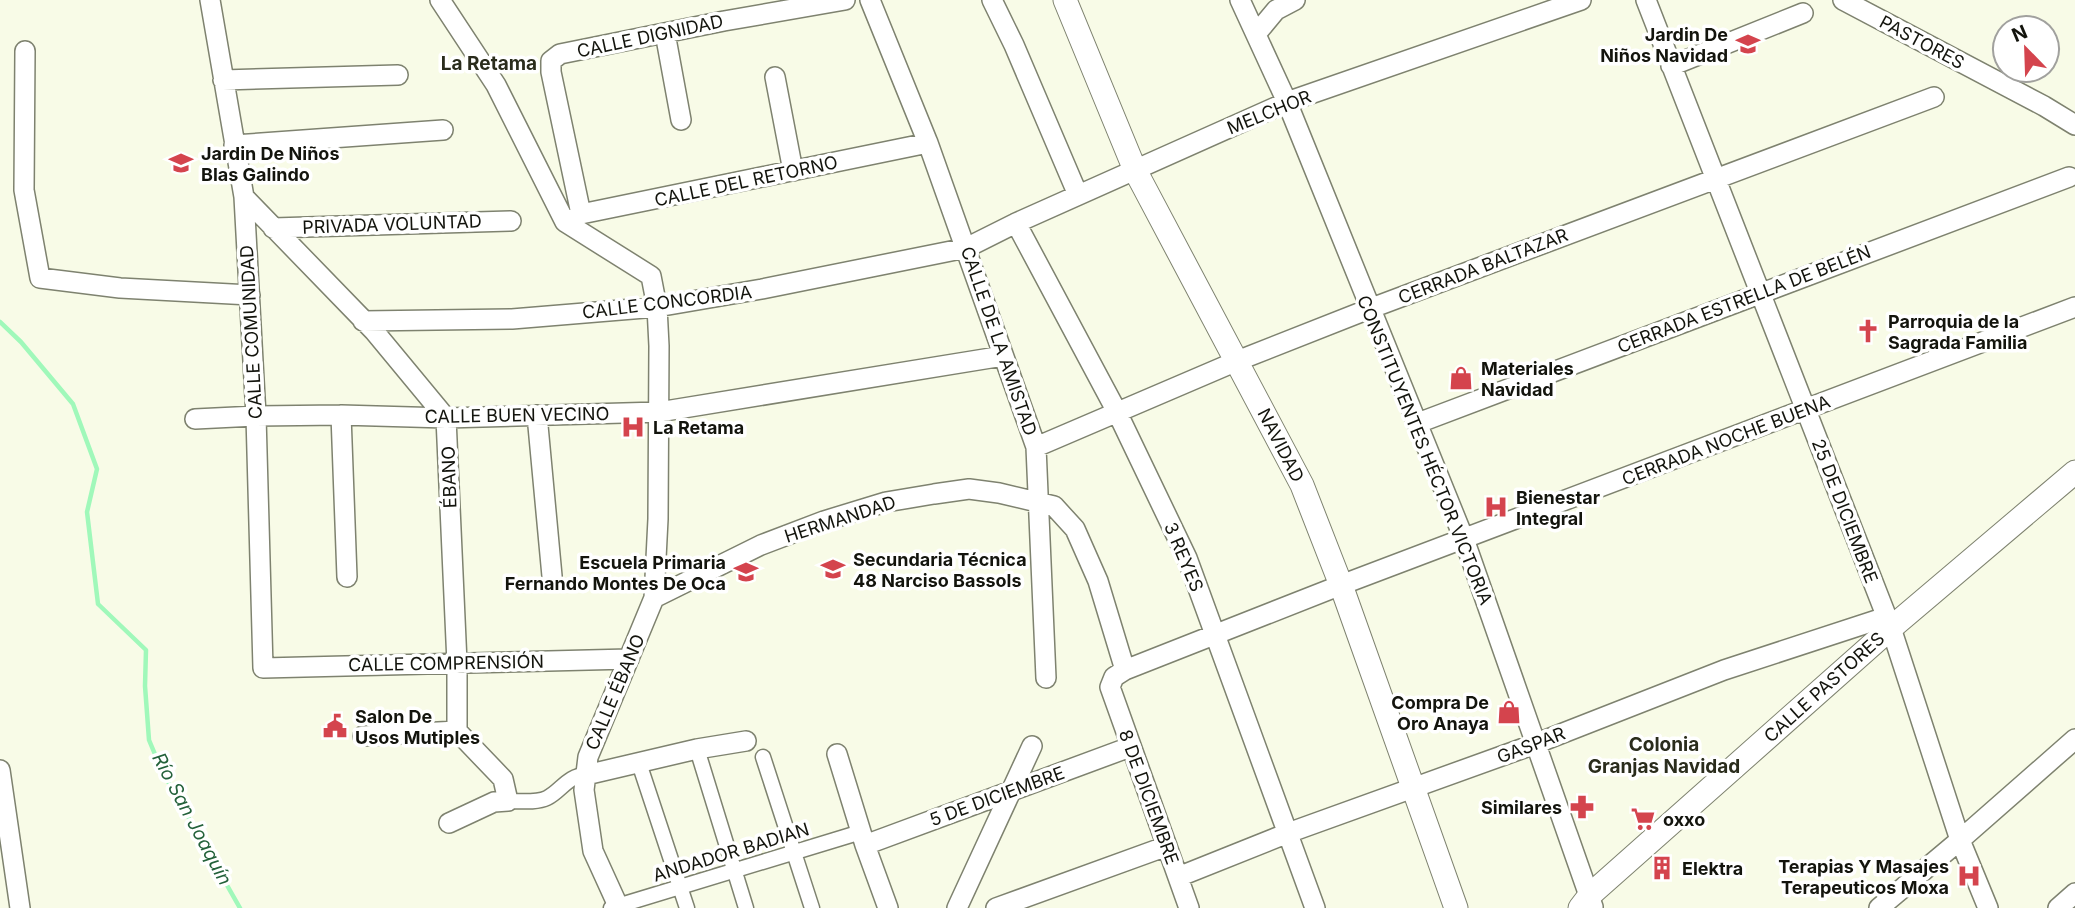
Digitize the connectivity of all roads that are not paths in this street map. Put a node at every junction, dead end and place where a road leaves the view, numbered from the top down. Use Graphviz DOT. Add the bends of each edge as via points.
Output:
graph roads {
  1 [pos="210,0"];
  2 [pos="440,0"];
  3 [pos="845,0"];
  4 [pos="870,0"];
  5 [pos="992,0"];
  6 [pos="1065,0"];
  7 [pos="1240,0"];
  8 [pos="1295,0"];
  9 [pos="1581,0"];
  10 [pos="1646,0"];
  11 [pos="1843,0"];
  12 [pos="1803,13"];
  13 [pos="665,33"];
  14 [pos="1256,34"];
  15 [pos="25,51"];
  16 [pos="1671,66"];
  17 [pos="398,75"];
  18 [pos="775,77"];
  19 [pos="223,80"];
  20 [pos="1934,97"];
  21 [pos="1287,102"];
  22 [pos="681,120"];
  23 [pos="2075,125"];
  24 [pos="443,130"];
  25 [pos="928,143"];
  26 [pos="234,145"];
  27 [pos="1135,170"];
  28 [pos="793,171"];
  29 [pos="2069,177"];
  30 [pos="1716,179"];
  31 [pos="1078,195"];
  32 [pos="244,198"];
  33 [pos="573,218"];
  34 [pos="511,221"];
  35 [pos="1016,223"];
  36 [pos="273,228"];
  37 [pos="966,248"];
  38 [pos="1760,292"];
  39 [pos="250,295"];
  40 [pos="657,307"];
  41 [pos="2075,307"];
  42 [pos="1369,309"];
  43 [pos="363,321"];
  44 [pos="1003,356"];
  45 [pos="1237,361"];
  46 [pos="1805,410"];
  47 [pos="659,412"];
  48 [pos="1116,412"];
  49 [pos="341,415"];
  50 [pos="537,415"];
  51 [pos="256,416"];
  52 [pos="446,418"];
  53 [pos="195,419"];
  54 [pos="1418,423"];
  55 [pos="1036,447"];
  56 [pos="2075,472"];
  57 [pos="1037,502"];
  58 [pos="1464,539"];
  59 [pos="552,576"];
  60 [pos="347,577"];
  61 [pos="1341,586"];
  62 [pos="654,598"];
  63 [pos="1889,622"];
  64 [pos="1215,635"];
  65 [pos="629,659"];
  66 [pos="457,663"];
  67 [pos="263,668"];
  68 [pos="1125,670"];
  69 [pos="1046,678"];
  70 [pos="1110,687"];
  71 [pos="457,731"];
  72 [pos="363,736"];
  73 [pos="2075,739"];
  74 [pos="746,741"];
  75 [pos="1535,744"];
  76 [pos="1032,746"];
  77 [pos="1130,747"];
  78 [pos="697,748"];
  79 [pos="837,754"];
  80 [pos="763,757"];
  81 [pos="639,763"];
  82 [pos="0,770"];
  83 [pos="586,775"];
  84 [pos="1413,789"];
  85 [pos="1010,791"];
  86 [pos="508,801"];
  87 [pos="449,823"];
  88 [pos="1288,834"];
  89 [pos="863,838"];
  90 [pos="1960,840"];
  91 [pos="1167,846"];
  92 [pos="794,853"];
  93 [pos="735,871"];
  94 [pos="1178,877"];
  95 [pos="680,888"];
  96 [pos="2075,893"];
  97 [pos="0,894"];
  98 [pos="1588,904"];
  99 [pos="616,907"];
  100 [pos="17,908"];
  101 [pos="687,908"];
  102 [pos="746,908"];
  103 [pos="812,908"];
  104 [pos="888,908"];
  105 [pos="957,908"];
  106 [pos="996,908"];
  107 [pos="1189,908"];
  108 [pos="1315,908"];
  109 [pos="1456,908"];
  110 [pos="1879,908"];
  111 [pos="1988,908"];
  112 [pos="2057,908"];
  1 -- 19 [label="street, CALLE COMUNIDAD"];
  2 -- 33 [label="street" via="496,85"];
  3 -- 13 [label="street, CALLE DIGNIDAD"];
  4 -- 25 [label="street, CALLE DE LA AMISTAD"];
  5 -- 31 [label="street"];
  6 -- 27 [label="street, NAVIDAD"];
  7 -- 14 [label="street, CONSTITUYENTES HÉCTOR VICTORIA"];
  8 -- 14 [label="street" via="1276,10"];
  9 -- 21 [label="street, MELCHOR"];
  10 -- 16 [label="street, 25 DE DICIEMBRE"];
  11 -- 23 [label="street, PASTORES"];
  12 -- 16 [label="street"];
  13 -- 22 [label="street"];
  13 -- 33 [label="street, CALLE DIGNIDAD" via="560,54 551,61"];
  14 -- 21 [label="street, CONSTITUYENTES HÉCTOR VICTORIA"];
  15 -- 39 [label="street" via="24,190 40,278 120,288"];
  16 -- 30 [label="street, 25 DE DICIEMBRE"];
  17 -- 19 [label="street"];
  18 -- 28 [label="street"];
  19 -- 26 [label="street, CALLE COMUNIDAD"];
  20 -- 30 [label="street, CERRADA BALTAZAR"];
  21 -- 27 [label="street, MELCHOR"];
  21 -- 42 [label="street, CONSTITUYENTES HÉCTOR VICTORIA"];
  24 -- 26 [label="street"];
  25 -- 28 [label="street, CALLE DEL RETORNO"];
  25 -- 37 [label="street, CALLE DE LA AMISTAD"];
  26 -- 32 [label="street, CALLE COMUNIDAD"];
  27 -- 31 [label="street, MELCHOR"];
  27 -- 45 [label="street, NAVIDAD"];
  28 -- 33 [label="street, CALLE DEL RETORNO"];
  29 -- 38 [label="street, CERRADA ESTRELLA DE BELÉN"];
  30 -- 38 [label="street, 25 DE DICIEMBRE"];
  30 -- 42 [label="street, CERRADA BALTAZAR"];
  31 -- 35 [label="street, MELCHOR"];
  32 -- 36 [label="street"];
  32 -- 39 [label="street, CALLE COMUNIDAD"];
  33 -- 40 [label="street, CALLE ÉBANO" via="651,276"];
  34 -- 36 [label="street, PRIVADA VOLUNTAD"];
  35 -- 37 [label="street, MELCHOR"];
  35 -- 48 [label="street, 3 REYES"];
  36 -- 43 [label="street"];
  37 -- 40 [label="street, CALLE CONCORDIA"];
  37 -- 44 [label="street, CALLE DE LA AMISTAD"];
  38 -- 46 [label="street, 25 DE DICIEMBRE"];
  38 -- 54 [label="street, CERRADA ESTRELLA DE BELÉN"];
  39 -- 51 [label="street, CALLE COMUNIDAD"];
  40 -- 43 [label="street, CALLE CONCORDIA" via="512,319"];
  40 -- 47 [label="street, CALLE ÉBANO"];
  41 -- 46 [label="street, CERRADA NOCHE BUENA"];
  42 -- 45 [label="street, CERRADA BALTAZAR"];
  42 -- 54 [label="street, CONSTITUYENTES HÉCTOR VICTORIA"];
  43 -- 52 [label="street"];
  44 -- 47 [label="street, CALLE BUEN VECINO"];
  44 -- 55 [label="street, CALLE DE LA AMISTAD"];
  45 -- 48 [label="street, CERRADA BALTAZAR"];
  45 -- 61 [label="street, NAVIDAD" via="1302,485"];
  46 -- 58 [label="street, CERRADA NOCHE BUENA"];
  46 -- 63 [label="street, 25 DE DICIEMBRE"];
  47 -- 50 [label="street, CALLE BUEN VECINO"];
  47 -- 62 [label="street, CALLE ÉBANO"];
  48 -- 55 [label="street, CERRADA BALTAZAR"];
  48 -- 64 [label="street, 3 REYES" via="1187,558"];
  49 -- 51 [label="street, CALLE BUEN VECINO"];
  49 -- 52 [label="street, CALLE BUEN VECINO"];
  49 -- 60 [label="street"];
  50 -- 52 [label="street, CALLE BUEN VECINO"];
  50 -- 59 [label="street"];
  51 -- 53 [label="street, CALLE BUEN VECINO"];
  51 -- 67 [label="street, CALLE COMUNIDAD"];
  52 -- 66 [label="street, ÉBANO"];
  54 -- 58 [label="street, CONSTITUYENTES HÉCTOR VICTORIA"];
  55 -- 57 [label="street, CALLE DE LA AMISTAD"];
  56 -- 63 [label="street, CALLE PASTORES"];
  57 -- 62 [label="street, HERMANDAD" via="969,489 886,502 761,545"];
  57 -- 68 [label="street" via="1054,506 1075,529 1098,581"];
  57 -- 69 [label="street, CALLE DE LA AMISTAD"];
  58 -- 61 [label="street, CERRADA NOCHE BUENA"];
  58 -- 75 [label="street, CONSTITUYENTES HÉCTOR VICTORIA"];
  61 -- 64 [label="street, CERRADA NOCHE BUENA"];
  61 -- 84 [label="street, NAVIDAD"];
  62 -- 65 [label="street, CALLE ÉBANO"];
  63 -- 75 [label="street, GASPAR" via="1724,670"];
  63 -- 90 [label="street, 25 DE DICIEMBRE"];
  63 -- 98 [label="street, CALLE PASTORES"];
  64 -- 68 [label="street, CERRADA NOCHE BUENA"];
  64 -- 88 [label="street, 3 REYES"];
  65 -- 66 [label="street, CALLE COMPRENSIÓN"];
  65 -- 83 [label="street, CALLE ÉBANO" via="588,757"];
  66 -- 67 [label="street, CALLE COMPRENSIÓN"];
  66 -- 71 [label="street, ÉBANO"];
  68 -- 70 [label="street, CERRADA NOCHE BUENA" via="1114,677"];
  70 -- 77 [label="street, 8 DE DICIEMBRE"];
  71 -- 72 [label="street"];
  71 -- 86 [label="street" via="503,779"];
  73 -- 90 [label="street"];
  74 -- 78 [label="street"];
  75 -- 84 [label="street, GASPAR"];
  75 -- 98 [label="street, CONSTITUYENTES HÉCTOR VICTORIA"];
  76 -- 85 [label="street"];
  77 -- 85 [label="street, 5 DE DICIEMBRE"];
  77 -- 91 [label="street, 8 DE DICIEMBRE"];
  78 -- 81 [label="street"];
  78 -- 93 [label="street"];
  79 -- 89 [label="street"];
  80 -- 92 [label="street"];
  81 -- 83 [label="street"];
  81 -- 95 [label="street"];
  82 -- 100 [label="street"];
  83 -- 86 [label="street" via="569,780 546,799"];
  83 -- 99 [label="street, CALLE ÉBANO" via="593,851"];
  84 -- 88 [label="street, GASPAR"];
  84 -- 109 [label="street, NAVIDAD"];
  85 -- 89 [label="street, 5 DE DICIEMBRE"];
  85 -- 105 [label="street"];
  86 -- 87 [label="street" via="494,802"];
  88 -- 94 [label="street, GASPAR"];
  88 -- 108 [label="street, 3 REYES"];
  89 -- 92 [label="street, ANDADOR BADIAN"];
  89 -- 104 [label="street"];
  90 -- 110 [label="street"];
  90 -- 111 [label="street, 25 DE DICIEMBRE"];
  91 -- 94 [label="street, 8 DE DICIEMBRE"];
  91 -- 106 [label="street"];
  92 -- 93 [label="street, ANDADOR BADIAN"];
  92 -- 103 [label="street"];
  93 -- 95 [label="street, ANDADOR BADIAN"];
  93 -- 102 [label="street"];
  94 -- 107 [label="street, 8 DE DICIEMBRE"];
  95 -- 99 [label="street, ANDADOR BADIAN"];
  95 -- 101 [label="street"];
  96 -- 112 [label="street"];
  97 -- 100 [label="street"];
}
